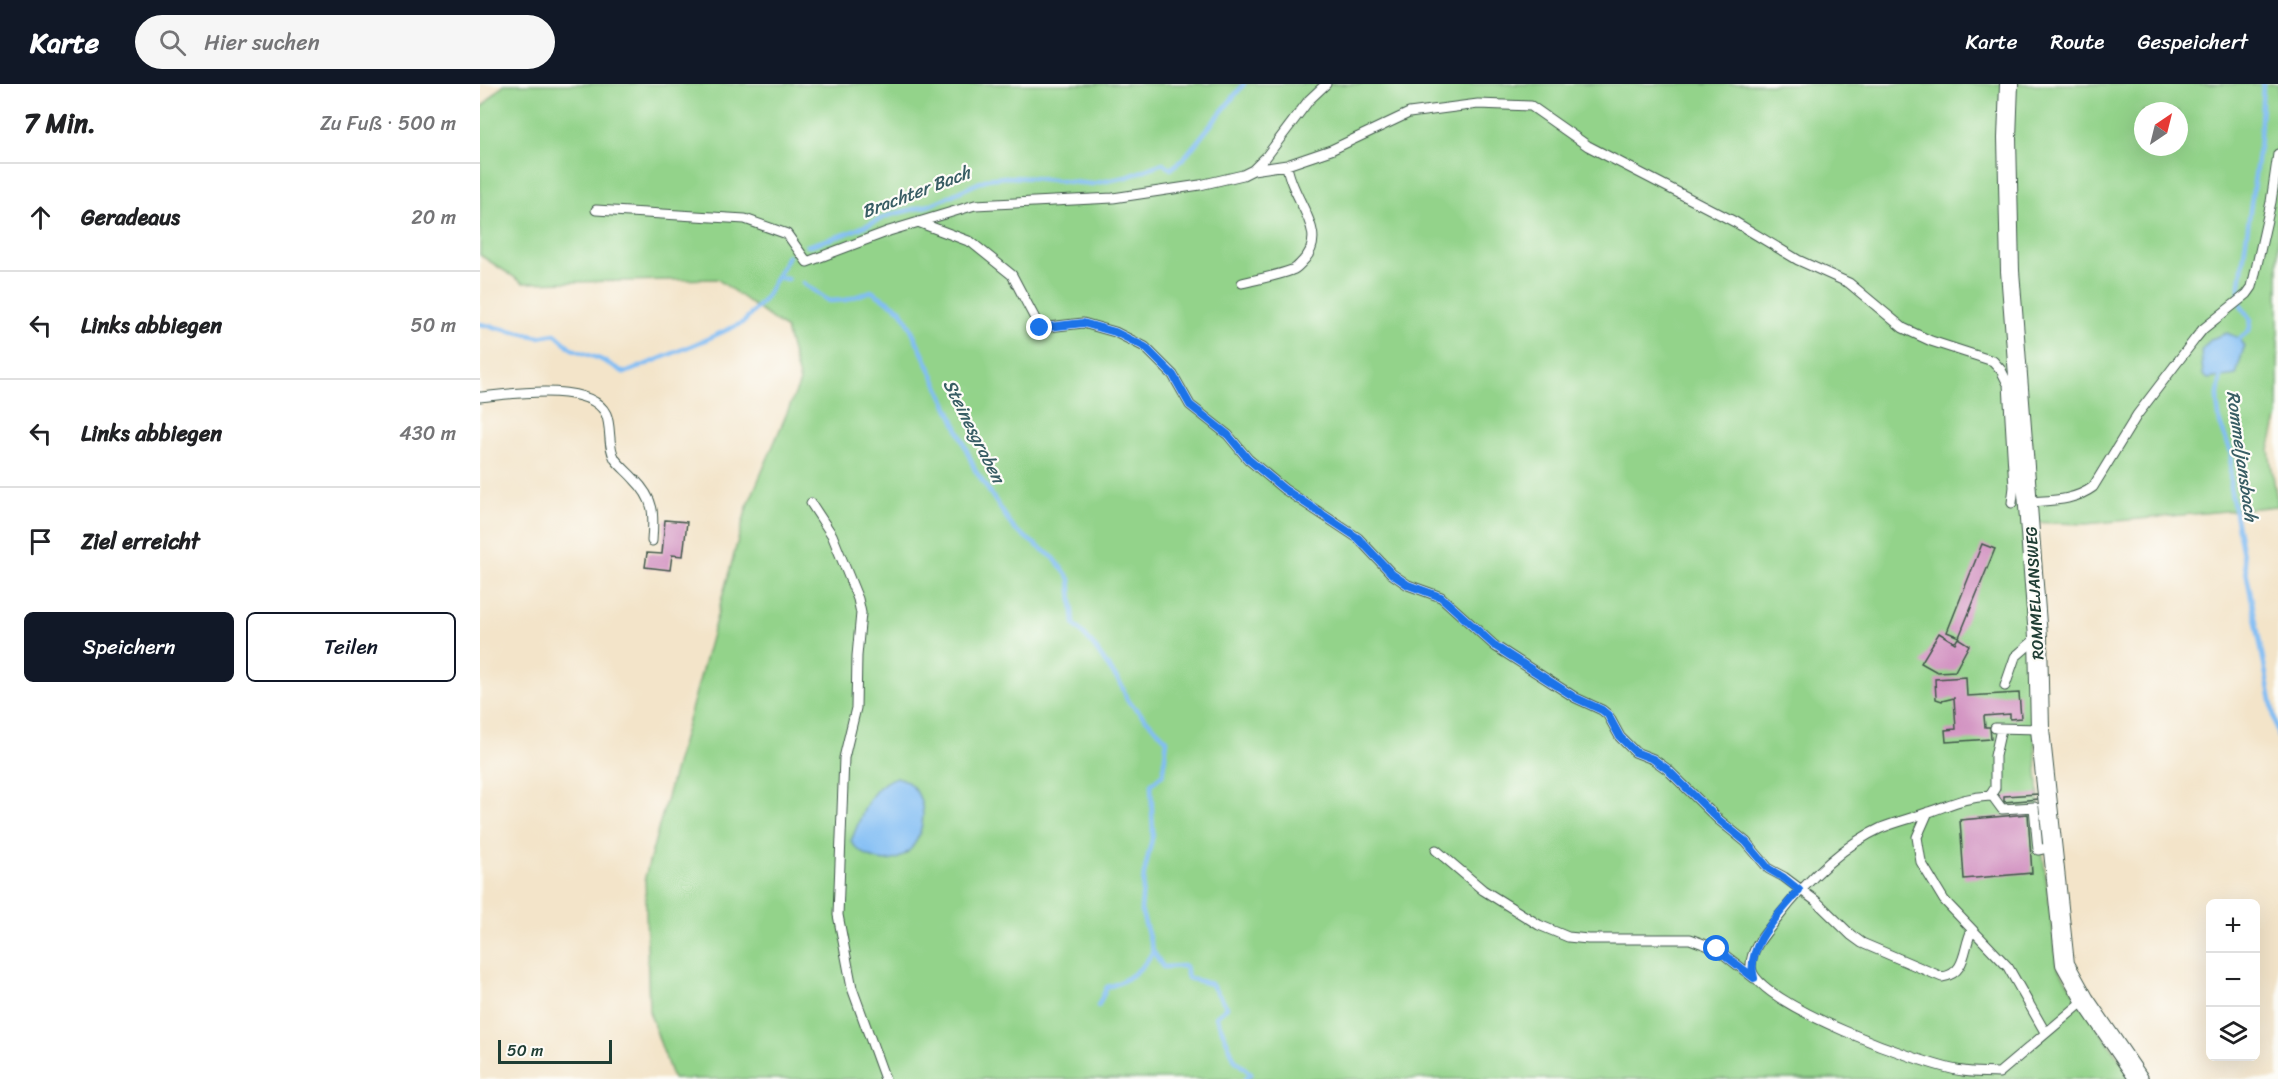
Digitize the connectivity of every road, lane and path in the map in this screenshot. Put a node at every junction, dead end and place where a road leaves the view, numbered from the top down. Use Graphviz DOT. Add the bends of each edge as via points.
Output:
graph roads {
  1 [pos="1326,84"];
  2 [pos="2009,84"];
  3 [pos="2278,154"];
  4 [pos="1287,165"];
  5 [pos="1253,170"];
  6 [pos="596,210"];
  7 [pos="918,222"];
  8 [pos="1242,283"];
  9 [pos="480,397"];
  10 [pos="812,503"];
  11 [pos="2020,503"];
  12 [pos="652,541"];
  13 [pos="2038,637"];
  14 [pos="2005,686"];
  15 [pos="2040,729"];
  16 [pos="1991,794"];
  17 [pos="1928,812"];
  18 [pos="2052,847"];
  19 [pos="1436,850"];
  20 [pos="1799,890"];
  21 [pos="1972,930"];
  22 [pos="1754,978"];
  23 [pos="2085,1000"];
  24 [pos="2045,1032"];
  25 [pos="1999,1076"];
  26 [pos="885,1079"];
  27 [pos="2139,1079"];
  1 -- 5 [label="lane"];
  2 -- 11 [label="street, ROMMELJANSWEG" via="2010,271"];
  3 -- 11 [label="lane" via="2252,288 2195,339 2137,415 2093,487 2067,499"];
  4 -- 5 [label="lane"];
  4 -- 8 [label="lane" via="1295,193 1313,228 1313,249 1294,270"];
  4 -- 11 [label="lane" via="1331,150 1409,113 1478,104 1537,108 1588,146 1735,222 1798,260 1849,283 1903,328 1993,361 2008,384 2014,487"];
  5 -- 7 [label="lane" via="1200,185 1113,198 975,205"];
  6 -- 7 [label="lane" via="746,219 787,234 807,262"];
  7 -- 20 [label="lane" via="971,242 1012,275 1040,328 1083,323 1115,332 1145,347 1173,375 1190,405 1284,489 1358,538 1392,574 1408,585 1441,597 1495,646 1576,698 1602,710 1635,752 1667,769 1746,842 1769,869"];
  9 -- 12 [label="lane" via="552,393 595,401 605,414 613,455 652,503"];
  10 -- 26 [label="lane" via="832,535 861,613 856,708 844,758 838,915 852,988"];
  11 -- 13 [label="street, ROMMELJANSWEG"];
  13 -- 14 [label="lane" via="2015,657"];
  13 -- 15 [label="street, ROMMELJANSWEG"];
  15 -- 16 [label="lane" via="1997,728 1995,788"];
  15 -- 18 [label="street, ROMMELJANSWEG"];
  16 -- 17 [label="lane" via="1968,797"];
  16 -- 18 [label="lane" via="2002,809 2034,807 2038,850"];
  17 -- 20 [label="lane" via="1881,828 1850,845"];
  17 -- 21 [label="lane" via="1917,837 1921,862 1944,900"];
  18 -- 23 [label="street, ROMMELJANSWEG" via="2064,964"];
  19 -- 22 [label="lane" via="1484,890 1539,925 1568,937 1690,939 1717,949"];
  20 -- 21 [label="lane" via="1862,943 1942,977 1951,975 1963,962"];
  20 -- 22 [label="lane" via="1756,948 1751,968"];
  21 -- 24 [label="lane" via="2008,967"];
  22 -- 25 [label="lane" via="1779,997 1881,1046 1962,1071"];
  23 -- 24 [label="lane"];
  23 -- 27 [label="street, ROMMELJANSWEG"];
  24 -- 25 [label="lane"];
}
